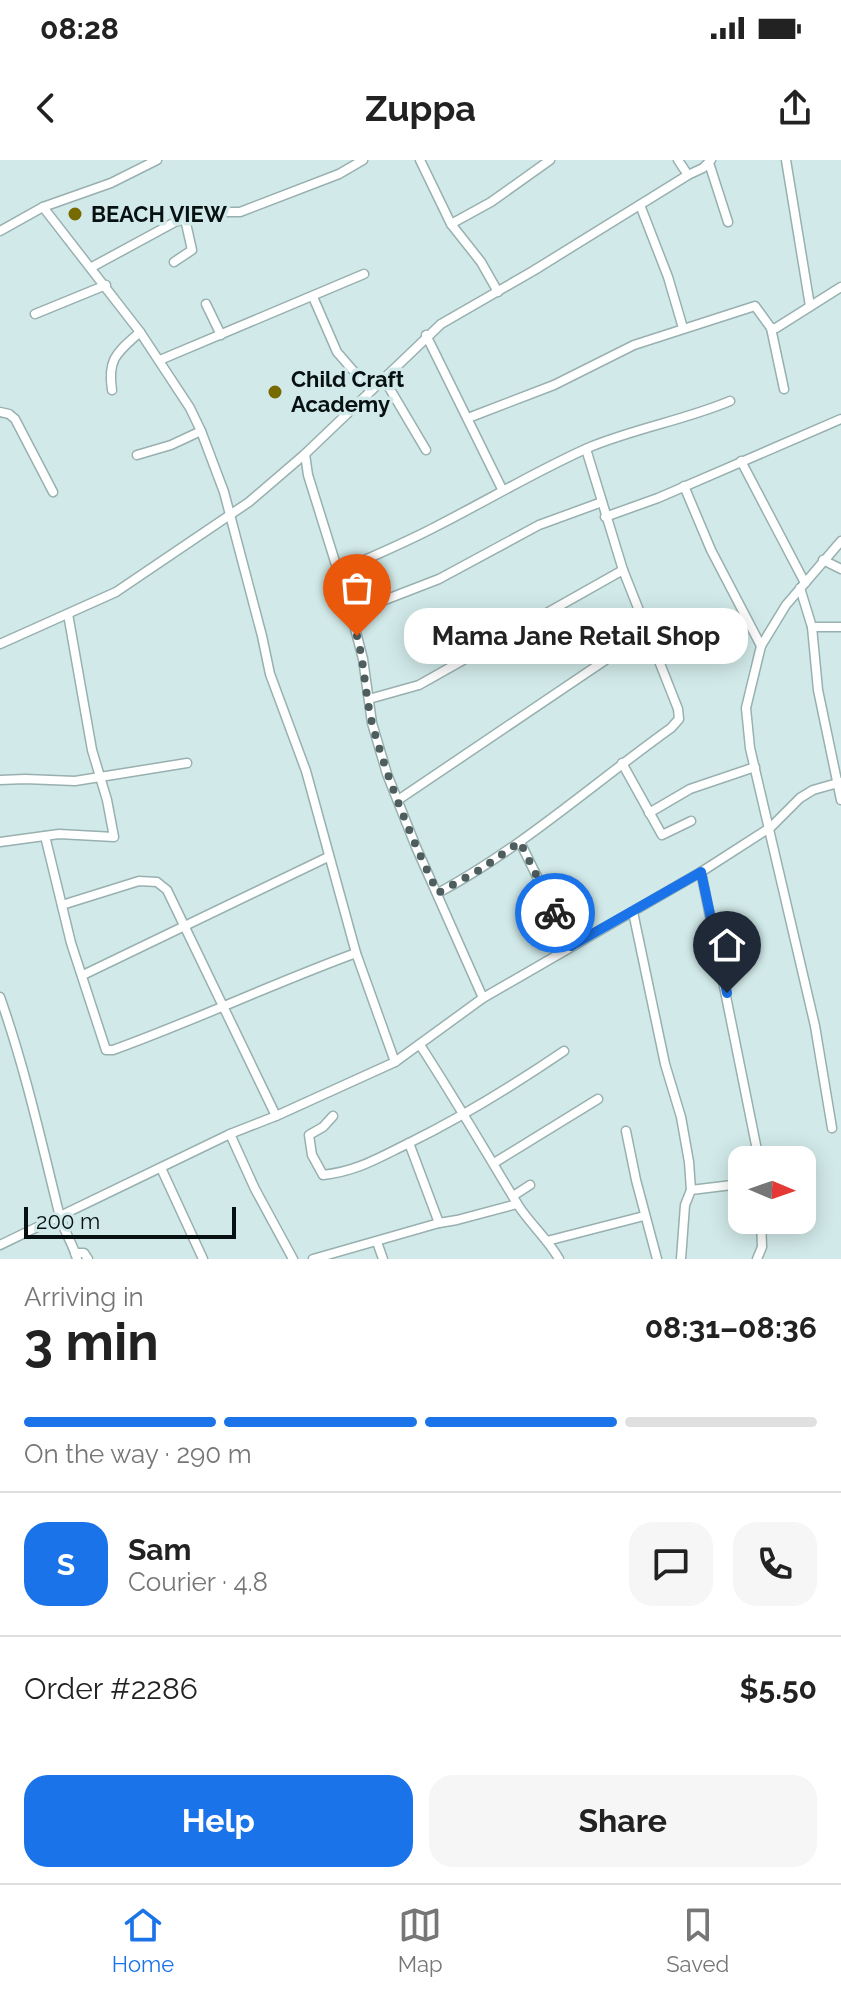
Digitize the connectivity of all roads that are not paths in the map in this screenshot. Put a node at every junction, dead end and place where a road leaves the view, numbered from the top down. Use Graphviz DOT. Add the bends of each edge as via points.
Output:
graph roads {
  1 [pos="157,160"];
  2 [pos="363,160"];
  3 [pos="420,160"];
  4 [pos="550,160"];
  5 [pos="678,160"];
  6 [pos="786,160"];
  7 [pos="710,162"];
  8 [pos="688,175"];
  9 [pos="640,205"];
  10 [pos="43,207"];
  11 [pos="185,219"];
  12 [pos="728,222"];
  13 [pos="451,224"];
  14 [pos="0,231"];
  15 [pos="174,262"];
  16 [pos="92,267"];
  17 [pos="364,274"];
  18 [pos="106,285"];
  19 [pos="841,287"];
  20 [pos="498,292"];
  21 [pos="313,297"];
  22 [pos="206,304"];
  23 [pos="810,306"];
  24 [pos="35,314"];
  25 [pos="683,328"];
  26 [pos="771,328"];
  27 [pos="140,332"];
  28 [pos="221,335"];
  29 [pos="426,335"];
  30 [pos="160,360"];
  31 [pos="384,379"];
  32 [pos="784,389"];
  33 [pos="112,390"];
  34 [pos="370,390"];
  35 [pos="730,401"];
  36 [pos="0,412"];
  37 [pos="468,418"];
  38 [pos="841,419"];
  39 [pos="201,431"];
  40 [pos="586,449"];
  41 [pos="426,450"];
  42 [pos="305,454"];
  43 [pos="137,455"];
  44 [pos="741,461"];
  45 [pos="684,486"];
  46 [pos="502,489"];
  47 [pos="53,492"];
  48 [pos="602,502"];
  49 [pos="230,513"];
  50 [pos="605,517"];
  51 [pos="841,541"];
  52 [pos="823,560"];
  53 [pos="841,569"];
  54 [pos="623,570"];
  55 [pos="337,572"];
  56 [pos="802,586"];
  57 [pos="351,613"];
  58 [pos="68,614"];
  59 [pos="812,627"];
  60 [pos="841,627"];
  61 [pos="647,632"];
  62 [pos="0,644"];
  63 [pos="761,646"];
  64 [pos="369,699"];
  65 [pos="187,763"];
  66 [pos="622,763"];
  67 [pos="755,767"];
  68 [pos="99,778"];
  69 [pos="0,780"];
  70 [pos="839,782"];
  71 [pos="398,800"];
  72 [pos="841,800"];
  73 [pos="649,813"];
  74 [pos="691,821"];
  75 [pos="771,827"];
  76 [pos="45,836"];
  77 [pos="0,842"];
  78 [pos="520,842"];
  79 [pos="328,857"];
  80 [pos="701,872"];
  81 [pos="438,893"];
  82 [pos="62,905"];
  83 [pos="633,912"];
  84 [pos="185,927"];
  85 [pos="571,946"];
  86 [pos="356,953"];
  87 [pos="83,975"];
  88 [pos="0,997"];
  89 [pos="483,998"];
  90 [pos="223,1007"];
  91 [pos="420,1045"];
  92 [pos="564,1051"];
  93 [pos="395,1062"];
  94 [pos="598,1099"];
  95 [pos="466,1115"];
  96 [pos="276,1116"];
  97 [pos="333,1116"];
  98 [pos="832,1128"];
  99 [pos="626,1131"];
  100 [pos="230,1134"];
  101 [pos="409,1143"];
  102 [pos="756,1146"];
  103 [pos="494,1163"];
  104 [pos="161,1168"];
  105 [pos="530,1185"];
  106 [pos="728,1185"];
  107 [pos="691,1190"];
  108 [pos="515,1200"];
  109 [pos="644,1216"];
  110 [pos="60,1218"];
  111 [pos="439,1223"];
  112 [pos="762,1234"];
  113 [pos="547,1241"];
  114 [pos="377,1242"];
  115 [pos="0,1245"];
  116 [pos="76,1256"];
  117 [pos="88,1259"];
  118 [pos="203,1259"];
  119 [pos="293,1259"];
  120 [pos="313,1259"];
  121 [pos="383,1259"];
  122 [pos="559,1259"];
  123 [pos="657,1259"];
  124 [pos="682,1259"];
  125 [pos="757,1259"];
  1 -- 10 [label="street"];
  2 -- 11 [label="street" via="240,212"];
  3 -- 13 [label="street"];
  4 -- 13 [label="street"];
  5 -- 8 [label="street"];
  6 -- 23 [label="street"];
  7 -- 8 [label="street"];
  7 -- 12 [label="street"];
  8 -- 9 [label="street"];
  9 -- 20 [label="street"];
  9 -- 25 [label="street"];
  10 -- 14 [label="street"];
  10 -- 16 [label="street"];
  11 -- 15 [label="street" via="192,250"];
  11 -- 16 [label="street"];
  13 -- 20 [label="street"];
  16 -- 18 [label="street"];
  17 -- 21 [label="street"];
  18 -- 24 [label="street"];
  18 -- 27 [label="street"];
  19 -- 23 [label="street"];
  20 -- 29 [label="street"];
  21 -- 28 [label="street"];
  21 -- 34 [label="street" via="337,352"];
  22 -- 28 [label="street"];
  23 -- 26 [label="street"];
  25 -- 26 [label="street" via="755,306"];
  25 -- 37 [label="street"];
  26 -- 32 [label="street"];
  27 -- 30 [label="street"];
  27 -- 33 [label="street" via="111,364"];
  28 -- 30 [label="street"];
  29 -- 31 [label="street"];
  29 -- 37 [label="street"];
  30 -- 39 [label="street"];
  31 -- 34 [label="street"];
  31 -- 41 [label="street"];
  34 -- 42 [label="street"];
  35 -- 40 [label="street"];
  36 -- 47 [label="street" via="15,419"];
  37 -- 46 [label="street"];
  38 -- 44 [label="street"];
  39 -- 43 [label="street"];
  39 -- 49 [label="street"];
  40 -- 46 [label="street"];
  40 -- 48 [label="street"];
  42 -- 49 [label="street"];
  42 -- 55 [label="street"];
  44 -- 45 [label="street"];
  44 -- 56 [label="street"];
  45 -- 50 [label="street"];
  45 -- 63 [label="street"];
  46 -- 55 [label="street"];
  48 -- 50 [label="street"];
  48 -- 57 [label="street" via="539,525 439,579"];
  49 -- 58 [label="street" via="116,592"];
  49 -- 79 [label="street" via="270,674 306,771"];
  50 -- 54 [label="street"];
  51 -- 52 [label="street"];
  52 -- 53 [label="street"];
  52 -- 56 [label="street"];
  54 -- 61 [label="street"];
  54 -- 64 [label="street" via="419,685"];
  55 -- 57 [label="street"];
  56 -- 59 [label="street"];
  56 -- 63 [label="street"];
  57 -- 64 [label="street"];
  58 -- 62 [label="street"];
  58 -- 68 [label="street"];
  59 -- 60 [label="street"];
  59 -- 70 [label="street" via="818,690"];
  61 -- 66 [label="street" via="679,719"];
  61 -- 71 [label="street"];
  63 -- 67 [label="street" via="746,708"];
  64 -- 71 [label="street"];
  65 -- 68 [label="street"];
  66 -- 73 [label="street"];
  66 -- 78 [label="street"];
  67 -- 73 [label="street" via="690,789"];
  67 -- 75 [label="street"];
  68 -- 69 [label="street"];
  68 -- 76 [label="street" via="114,837"];
  70 -- 72 [label="street"];
  70 -- 75 [label="street" via="800,798"];
  71 -- 81 [label="street"];
  73 -- 74 [label="street" via="662,835"];
  75 -- 80 [label="street"];
  75 -- 98 [label="street"];
  76 -- 77 [label="street"];
  76 -- 82 [label="street"];
  78 -- 81 [label="street"];
  78 -- 85 [label="street"];
  79 -- 84 [label="street"];
  79 -- 86 [label="street"];
  80 -- 83 [label="street"];
  80 -- 102 [label="street"];
  81 -- 89 [label="street"];
  82 -- 84 [label="street" via="149,880 167,890"];
  82 -- 87 [label="street"];
  83 -- 85 [label="street"];
  83 -- 107 [label="street" via="681,1117"];
  84 -- 87 [label="street"];
  84 -- 90 [label="street"];
  85 -- 89 [label="street"];
  86 -- 90 [label="street"];
  86 -- 93 [label="street"];
  87 -- 90 [label="street" via="106,1050"];
  88 -- 110 [label="street"];
  89 -- 91 [label="street"];
  90 -- 96 [label="street"];
  91 -- 93 [label="street"];
  91 -- 95 [label="street"];
  92 -- 95 [label="street"];
  93 -- 96 [label="street"];
  94 -- 103 [label="street"];
  95 -- 101 [label="street"];
  95 -- 103 [label="street"];
  96 -- 100 [label="street"];
  97 -- 101 [label="street" via="309,1135 323,1175 349,1172"];
  99 -- 109 [label="street"];
  100 -- 104 [label="street"];
  100 -- 119 [label="street"];
  101 -- 111 [label="street"];
  103 -- 108 [label="street"];
  104 -- 110 [label="street"];
  104 -- 118 [label="street"];
  105 -- 108 [label="street"];
  106 -- 107 [label="street"];
  107 -- 124 [label="street" via="685,1205"];
  108 -- 111 [label="street"];
  108 -- 113 [label="street"];
  109 -- 113 [label="street"];
  109 -- 123 [label="street"];
  110 -- 115 [label="street"];
  110 -- 116 [label="street"];
  111 -- 114 [label="street"];
  112 -- 125 [label="street"];
  113 -- 122 [label="street"];
  114 -- 120 [label="street"];
  114 -- 121 [label="street"];
  116 -- 117 [label="street" via="84,1253"];
}
